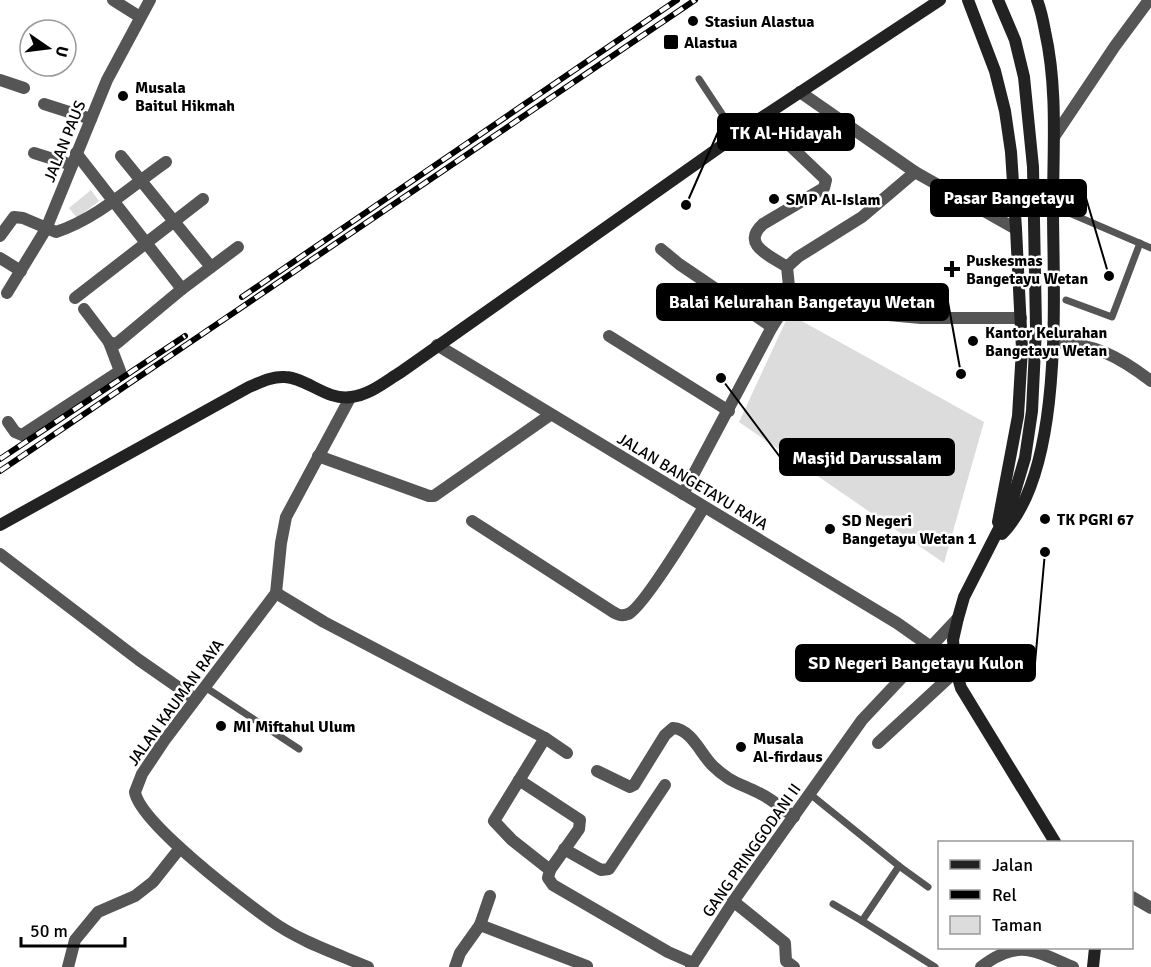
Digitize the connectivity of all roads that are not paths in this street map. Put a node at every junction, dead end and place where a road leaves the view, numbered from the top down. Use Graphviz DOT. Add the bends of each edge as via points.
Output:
graph roads {
  1 [pos="113,0"];
  2 [pos="150,0"];
  3 [pos="940,0"];
  4 [pos="968,0"];
  5 [pos="998,0"];
  6 [pos="1037,0"];
  7 [pos="1149,0"];
  8 [pos="140,17"];
  9 [pos="699,79"];
  10 [pos="0,80"];
  11 [pos="24,88"];
  12 [pos="800,92"];
  13 [pos="44,104"];
  14 [pos="761,118"];
  15 [pos="91,119"];
  16 [pos="736,135"];
  17 [pos="1054,136"];
  18 [pos="34,153"];
  19 [pos="121,156"];
  20 [pos="74,159"];
  21 [pos="166,162"];
  22 [pos="915,172"];
  23 [pos="141,180"];
  24 [pos="203,199"];
  25 [pos="114,202"];
  26 [pos="1053,206"];
  27 [pos="174,222"];
  28 [pos="46,229"];
  29 [pos="1016,229"];
  30 [pos="0,236"];
  31 [pos="1140,243"];
  32 [pos="146,244"];
  33 [pos="238,247"];
  34 [pos="1151,248"];
  35 [pos="661,249"];
  36 [pos="0,258"];
  37 [pos="211,267"];
  38 [pos="788,267"];
  39 [pos="21,271"];
  40 [pos="182,289"];
  41 [pos="6,293"];
  42 [pos="75,298"];
  43 [pos="1065,300"];
  44 [pos="791,306"];
  45 [pos="84,309"];
  46 [pos="1021,318"];
  47 [pos="772,327"];
  48 [pos="609,336"];
  49 [pos="109,342"];
  50 [pos="1055,344"];
  51 [pos="437,345"];
  52 [pos="1151,381"];
  53 [pos="350,398"];
  54 [pos="729,411"];
  55 [pos="550,415"];
  56 [pos="8,422"];
  57 [pos="318,456"];
  58 [pos="683,494"];
  59 [pos="704,507"];
  60 [pos="472,520"];
  61 [pos="0,525"];
  62 [pos="993,544"];
  63 [pos="0,554"];
  64 [pos="276,593"];
  65 [pos="958,618"];
  66 [pos="932,647"];
  67 [pos="957,671"];
  68 [pos="205,687"];
  69 [pos="195,699"];
  70 [pos="545,738"];
  71 [pos="878,743"];
  72 [pos="300,749"];
  73 [pos="567,753"];
  74 [pos="597,771"];
  75 [pos="519,780"];
  76 [pos="664,785"];
  77 [pos="810,794"];
  78 [pos="794,817"];
  79 [pos="1054,841"];
  80 [pos="180,848"];
  81 [pos="564,849"];
  82 [pos="899,866"];
  83 [pos="550,870"];
  84 [pos="928,886"];
  85 [pos="490,896"];
  86 [pos="1133,898"];
  87 [pos="734,901"];
  88 [pos="833,904"];
  89 [pos="1151,908"];
  90 [pos="862,921"];
  91 [pos="480,925"];
  92 [pos="1017,949"];
  93 [pos="1025,949"];
  94 [pos="1095,949"];
  95 [pos="692,965"];
  96 [pos="587,966"];
  97 [pos="68,967"];
  98 [pos="368,967"];
  99 [pos="455,967"];
  100 [pos="794,967"];
  101 [pos="935,967"];
  102 [pos="981,967"];
  103 [pos="1073,967"];
  104 [pos="1093,967"];
  1 -- 8 [label="street"];
  2 -- 8 [label="street, JALAN PAUS"];
  3 -- 12 [label="street"];
  4 -- 29 [label="street" via="995,71 1005,111"];
  5 -- 62 [label="street" via="1015,40 1024,77 1033,167 1036,328 1032,411 1025,458 1011,505"];
  6 -- 17 [label="street" via="1049,51"];
  7 -- 17 [label="street"];
  8 -- 15 [label="street, JALAN PAUS"];
  9 -- 16 [label="lane"];
  10 -- 11 [label="street"];
  12 -- 14 [label="street"];
  12 -- 22 [label="street"];
  13 -- 15 [label="street"];
  14 -- 16 [label="street"];
  14 -- 38 [label="street" via="827,184 756,230 755,243"];
  15 -- 20 [label="street, JALAN PAUS"];
  16 -- 51 [label="street"];
  17 -- 26 [label="street"];
  18 -- 20 [label="street"];
  19 -- 23 [label="street"];
  20 -- 25 [label="street"];
  20 -- 28 [label="street, JALAN PAUS"];
  21 -- 23 [label="street"];
  22 -- 29 [label="street"];
  22 -- 38 [label="street" via="862,217"];
  23 -- 25 [label="street"];
  23 -- 27 [label="street"];
  24 -- 27 [label="street"];
  25 -- 28 [label="street" via="70,227 56,232"];
  25 -- 32 [label="street"];
  26 -- 31 [label="lane"];
  26 -- 50 [label="street"];
  27 -- 32 [label="street"];
  27 -- 37 [label="street"];
  28 -- 30 [label="street" via="14,217"];
  28 -- 39 [label="street, JALAN PAUS"];
  29 -- 46 [label="street"];
  31 -- 34 [label="lane"];
  31 -- 43 [label="lane" via="1112,317"];
  32 -- 40 [label="street"];
  32 -- 42 [label="street"];
  33 -- 37 [label="street"];
  35 -- 47 [label="street"];
  36 -- 39 [label="street"];
  37 -- 40 [label="street"];
  38 -- 44 [label="street"];
  39 -- 41 [label="street, JALAN PAUS"];
  40 -- 49 [label="street" via="119,343"];
  44 -- 46 [label="street" via="921,318"];
  44 -- 47 [label="street"];
  45 -- 49 [label="street"];
  46 -- 62 [label="street" via="1018,416"];
  47 -- 54 [label="street"];
  48 -- 54 [label="street"];
  49 -- 56 [label="street" via="120,371 22,435"];
  50 -- 52 [label="street" via="1097,348"];
  50 -- 62 [label="street" via="1048,408 1034,476 1011,525"];
  51 -- 53 [label="street" via="369,392"];
  51 -- 55 [label="street, JALAN BANGETAYU RAYA"];
  53 -- 57 [label="street"];
  53 -- 61 [label="street" via="286,377 271,378"];
  54 -- 58 [label="street"];
  55 -- 57 [label="street" via="432,496"];
  55 -- 58 [label="street, JALAN BANGETAYU RAYA"];
  57 -- 64 [label="street" via="286,517"];
  58 -- 59 [label="street, JALAN BANGETAYU RAYA"];
  59 -- 60 [label="street" via="644,598 630,614 623,616"];
  59 -- 66 [label="street, JALAN BANGETAYU RAYA"];
  62 -- 65 [label="street" via="964,597"];
  63 -- 69 [label="street"];
  64 -- 68 [label="street, JALAN KAUMAN RAYA"];
  64 -- 70 [label="street"];
  65 -- 66 [label="street, GANG PRINGGODANI II"];
  65 -- 67 [label="street" via="953,640"];
  66 -- 77 [label="street, GANG PRINGGODANI II" via="862,720"];
  67 -- 71 [label="street"];
  67 -- 79 [label="street" via="969,701"];
  68 -- 69 [label="street, JALAN KAUMAN RAYA"];
  68 -- 72 [label="lane"];
  69 -- 80 [label="street, JALAN KAUMAN RAYA" via="142,774 135,792 140,807"];
  70 -- 73 [label="street"];
  70 -- 75 [label="street"];
  74 -- 78 [label="street" via="630,787 634,785 665,735 678,728 735,784 765,796"];
  75 -- 81 [label="street" via="580,820 579,829"];
  75 -- 83 [label="street" via="494,821"];
  76 -- 81 [label="street" via="609,869 601,870"];
  77 -- 78 [label="street, GANG PRINGGODANI II"];
  77 -- 82 [label="lane"];
  78 -- 87 [label="street, GANG PRINGGODANI II"];
  80 -- 97 [label="street" via="153,882 98,912 75,940"];
  80 -- 98 [label="street, JALAN KAUMAN RAYA" via="281,928"];
  81 -- 83 [label="street"];
  82 -- 84 [label="lane"];
  82 -- 90 [label="lane"];
  83 -- 95 [label="street" via="548,878 553,885"];
  85 -- 91 [label="street"];
  86 -- 89 [label="street"];
  87 -- 95 [label="street, GANG PRINGGODANI II"];
  87 -- 100 [label="street" via="784,943 786,961"];
  88 -- 90 [label="lane"];
  90 -- 101 [label="lane"];
  91 -- 96 [label="street"];
  91 -- 99 [label="street" via="460,952"];
  92 -- 102 [label="street"];
  93 -- 103 [label="street"];
  94 -- 104 [label="street"];
}
